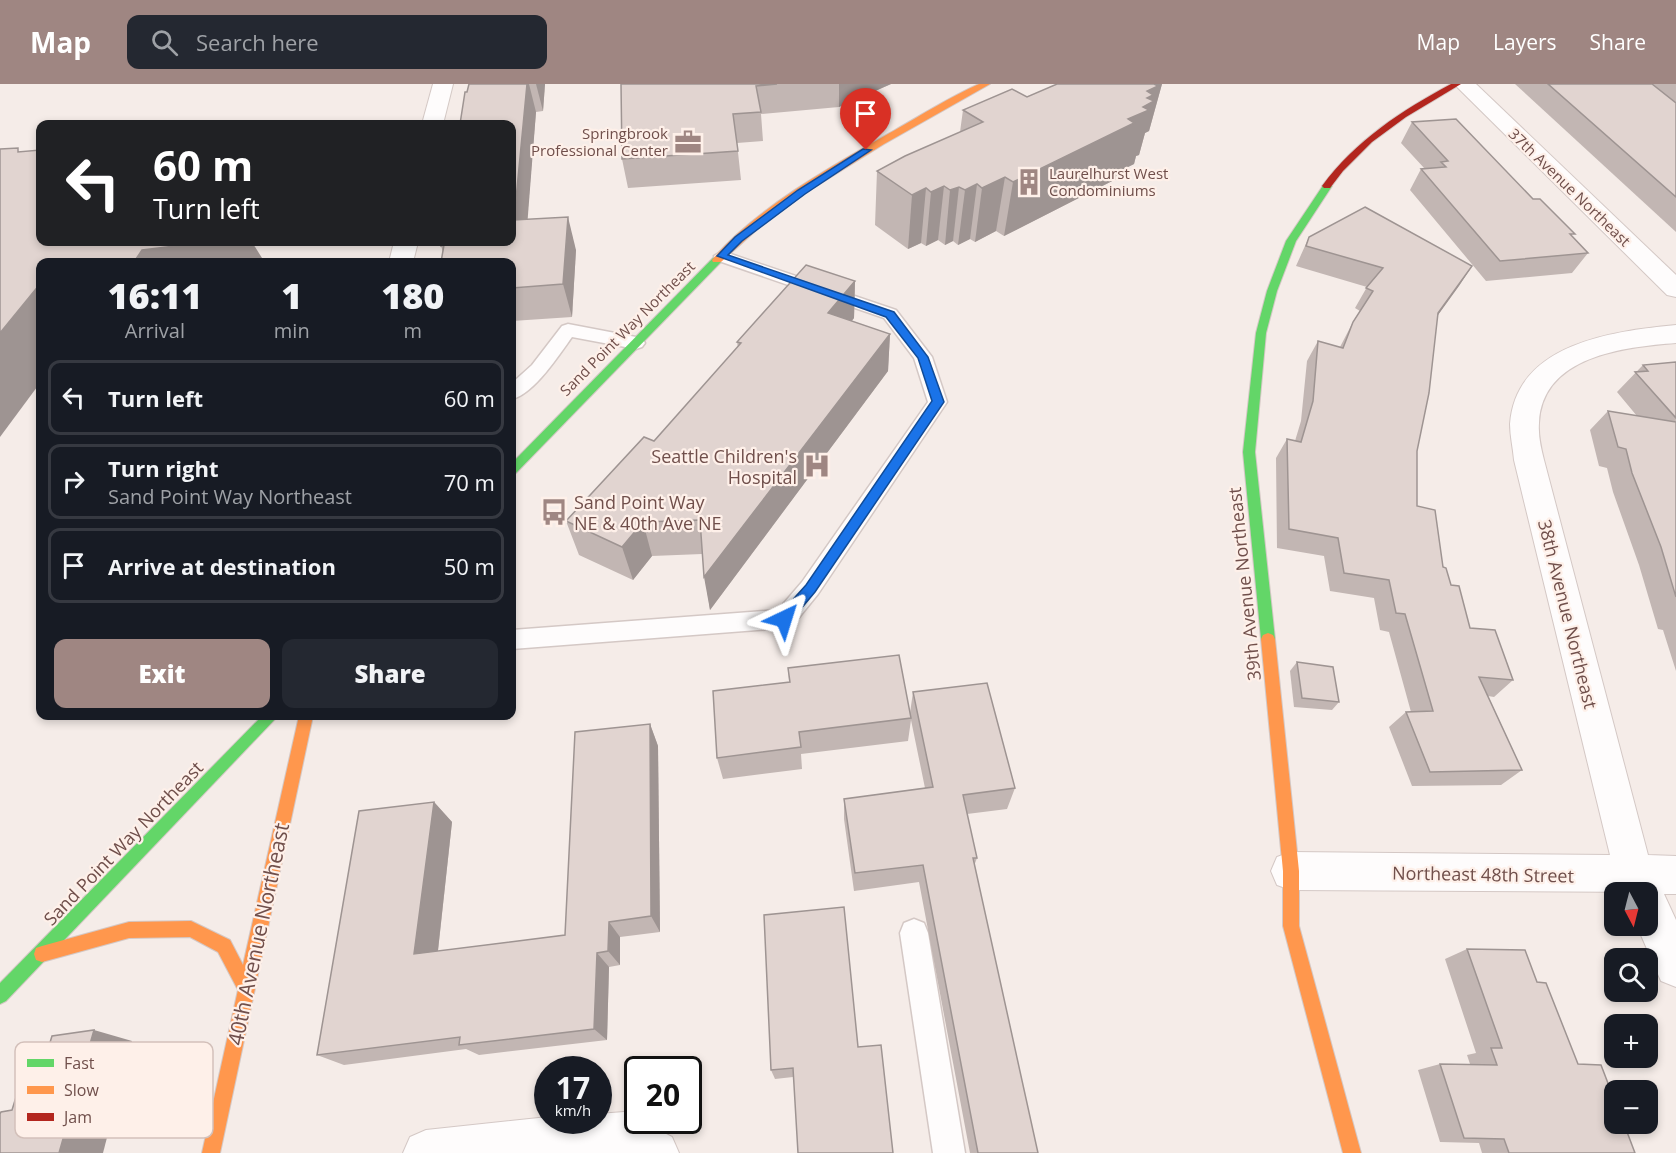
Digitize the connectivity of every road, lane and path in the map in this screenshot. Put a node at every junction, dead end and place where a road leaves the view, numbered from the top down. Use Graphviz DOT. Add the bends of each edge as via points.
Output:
graph roads {
  1 [pos="443,84"];
  2 [pos="986,84"];
  3 [pos="1456,84"];
  4 [pos="1464,84"];
  5 [pos="435,120"];
  6 [pos="722,256"];
  7 [pos="1676,289"];
  8 [pos="1676,334"];
  9 [pos="636,343"];
  10 [pos="516,389"];
  11 [pos="517,461"];
  12 [pos="516,640"];
  13 [pos="267,720"];
  14 [pos="305,720"];
  15 [pos="1291,871"];
  16 [pos="1676,876"];
  17 [pos="1640,882"];
  18 [pos="1658,883"];
  19 [pos="1604,888"];
  20 [pos="1658,926"];
  21 [pos="914,933"];
  22 [pos="40,954"];
  23 [pos="1676,966"];
  24 [pos="246,988"];
  25 [pos="0,994"];
  26 [pos="211,1153"];
  27 [pos="426,1153"];
  28 [pos="656,1153"];
  29 [pos="949,1153"];
  30 [pos="1352,1153"];
  1 -- 5 [label="street"];
  2 -- 6 [label="street, Sand Point Way Northeast" via="826,176 738,239"];
  3 -- 15 [label="street, 39th Avenue Northeast" via="1380,130 1335,174 1291,241 1261,333 1249,452"];
  4 -- 7 [label="street, 37th Avenue Northeast"];
  6 -- 9 [label="street, Sand Point Way Northeast"];
  6 -- 12 [label="lane" via="890,314 923,357 938,402 810,588 784,619"];
  8 -- 17 [label="street, 38th Avenue Northeast" via="1615,341 1577,353 1551,370 1531,392 1524,421 1529,460"];
  9 -- 10 [label="lane" via="568,330 538,369"];
  9 -- 11 [label="street, Sand Point Way Northeast"];
  13 -- 22 [label="street, Sand Point Way Northeast"];
  14 -- 24 [label="street, 40th Avenue Northeast"];
  15 -- 19 [label="street, Northeast 48th Street"];
  15 -- 30 [label="street, 39th Avenue Northeast" via="1291,927"];
  16 -- 18 [label="street, Northeast 48th Street"];
  20 -- 23 [label="street, 38th Avenue Northeast"];
  21 -- 29 [label="lane"];
  22 -- 24 [label="street" via="129,930 191,929 224,946"];
  22 -- 25 [label="street, Sand Point Way Northeast"];
  24 -- 26 [label="street, 40th Avenue Northeast"];
  27 -- 28 [label="street" via="624,1135"];
}
